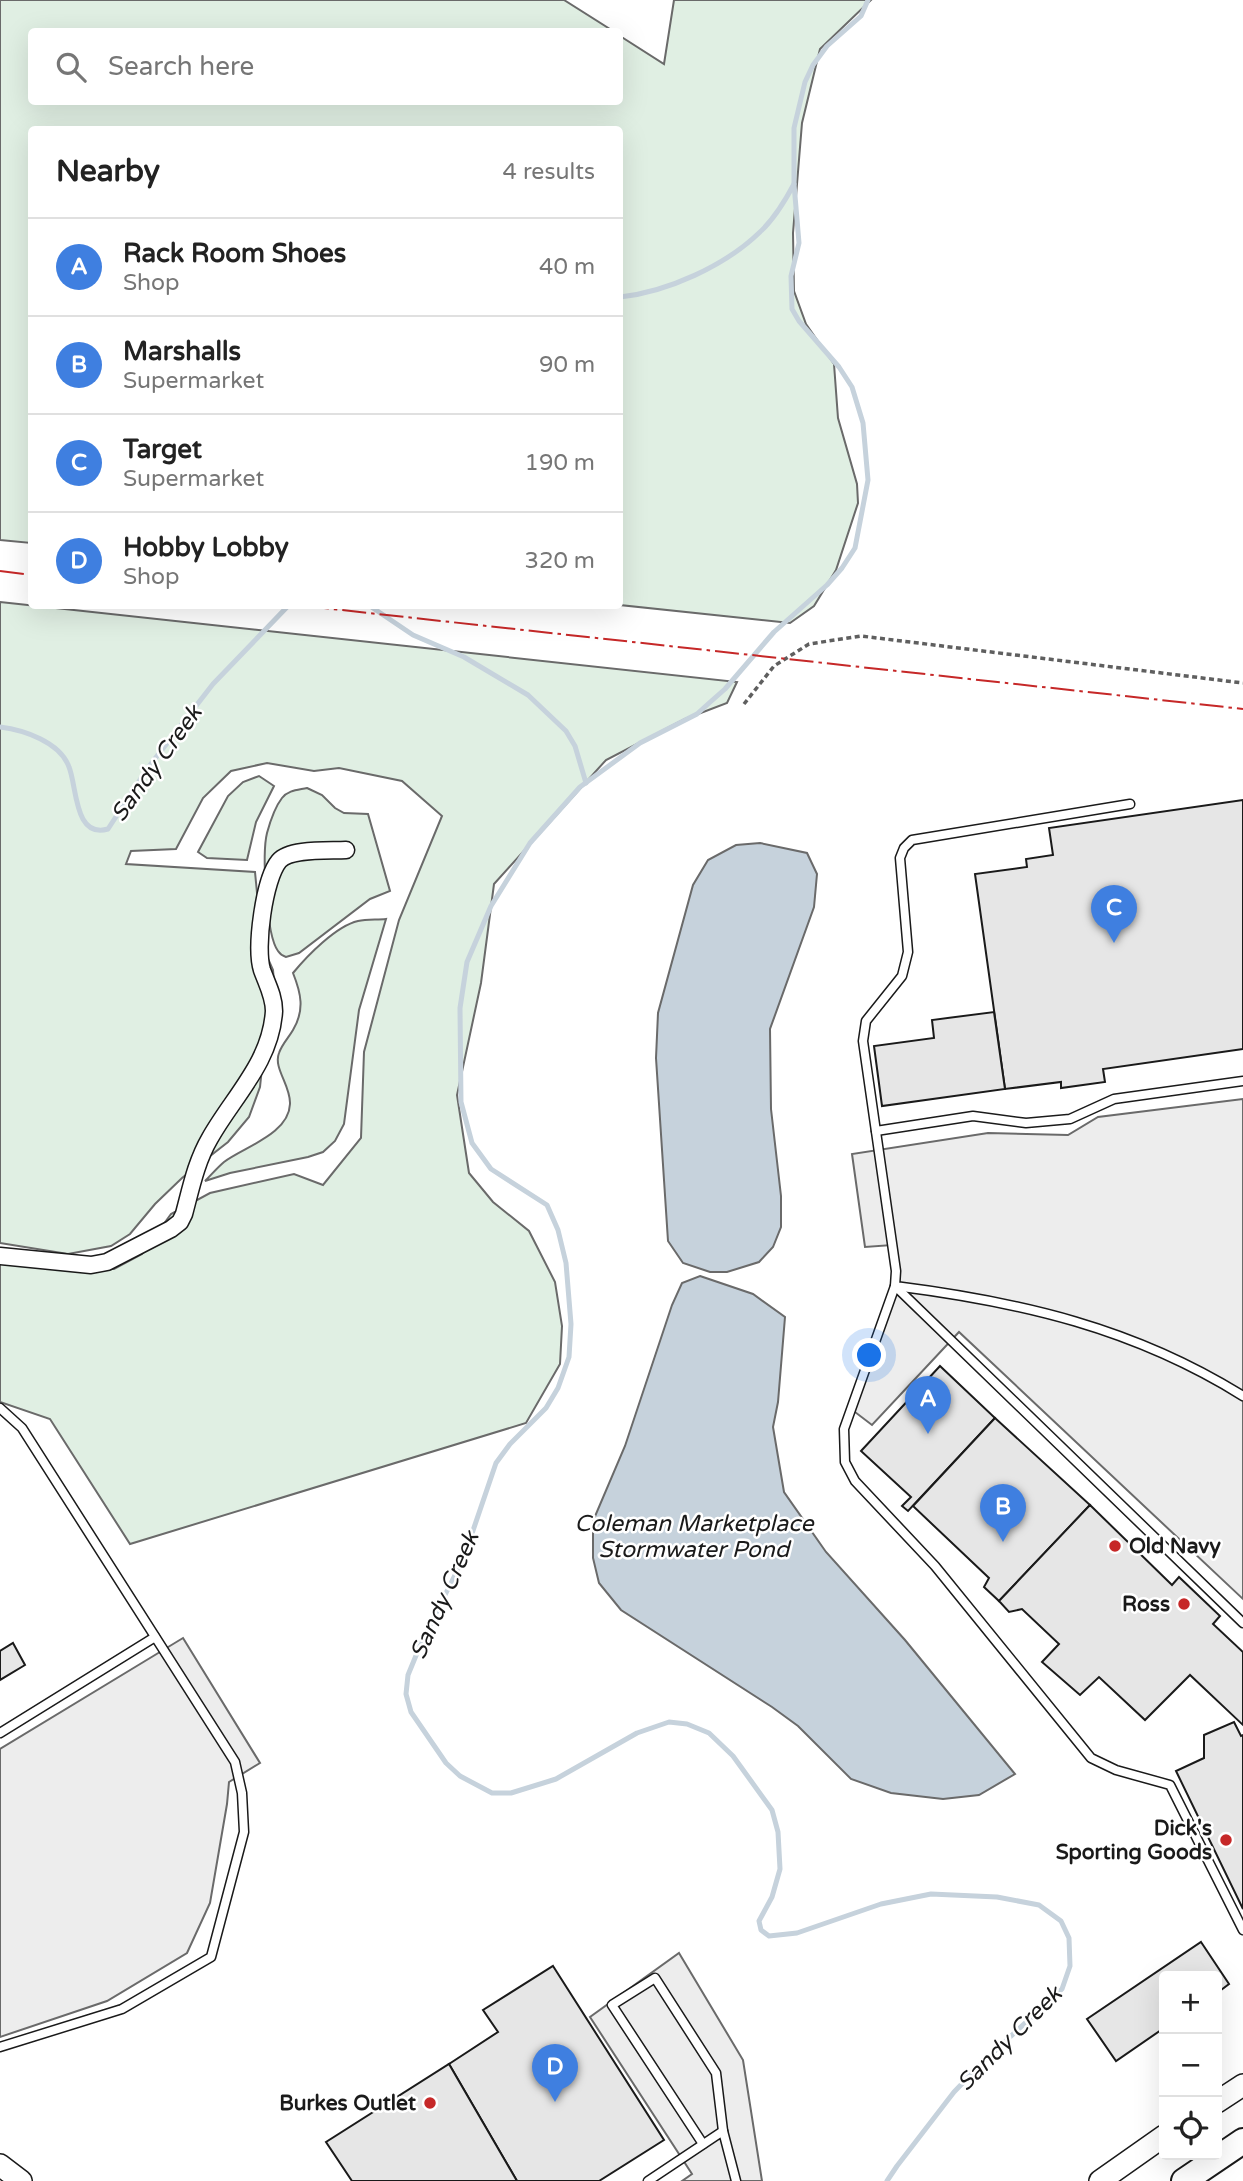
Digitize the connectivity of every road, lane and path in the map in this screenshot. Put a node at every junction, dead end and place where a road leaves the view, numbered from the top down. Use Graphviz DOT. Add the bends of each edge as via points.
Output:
graph roads {
  1 [pos="1243,683"];
  2 [pos="744,704"];
  3 [pos="1130,804"];
  4 [pos="346,850"];
  5 [pos="1243,1081"];
  6 [pos="876,1130"];
  7 [pos="0,1256"];
  8 [pos="895,1286"];
  9 [pos="1243,1396"];
  10 [pos="0,1408"];
  11 [pos="1243,1623"];
  12 [pos="155,1637"];
  13 [pos="0,1733"];
  14 [pos="1243,1930"];
  15 [pos="0,2047"];
  16 [pos="1243,2085"];
  17 [pos="1222,2099"];
  18 [pos="723,2131"];
  19 [pos="1159,2140"];
  20 [pos="1243,2141"];
  21 [pos="703,2144"];
  22 [pos="0,2165"];
  23 [pos="22,2181"];
  24 [pos="648,2181"];
  25 [pos="736,2181"];
  26 [pos="1100,2181"];
  27 [pos="1184,2181"];
  1 -- 2 [label="path" via="861,636 809,644 774,666"];
  3 -- 6 [label="lane" via="912,840 904,848 900,858 908,952 902,976 866,1021 863,1041"];
  4 -- 7 [label="street" via="296,853 278,862 259,936 262,971 274,1011 269,1036 252,1077 198,1161 180,1222 107,1262 91,1265"];
  5 -- 6 [label="lane" via="1114,1099 1070,1119 1026,1124 973,1116"];
  6 -- 8 [label="lane"];
  8 -- 9 [label="lane" via="1021,1307 1098,1327 1169,1356"];
  8 -- 11 [label="lane"];
  8 -- 14 [label="lane" via="844,1429 845,1462 855,1481 935,1566 1091,1758 1170,1785"];
  10 -- 12 [label="lane" via="22,1428"];
  12 -- 13 [label="lane"];
  12 -- 15 [label="lane" via="235,1762 242,1793 244,1832 211,1956 122,2009"];
  16 -- 17 [label="street"];
  18 -- 21 [label="lane"];
  18 -- 21 [label="lane" via="716,2073 655,1978 612,2006"];
  18 -- 25 [label="lane"];
  19 -- 26 [label="street"];
  20 -- 27 [label="main road"];
  21 -- 24 [label="lane"];
  22 -- 23 [label="street"];
}
